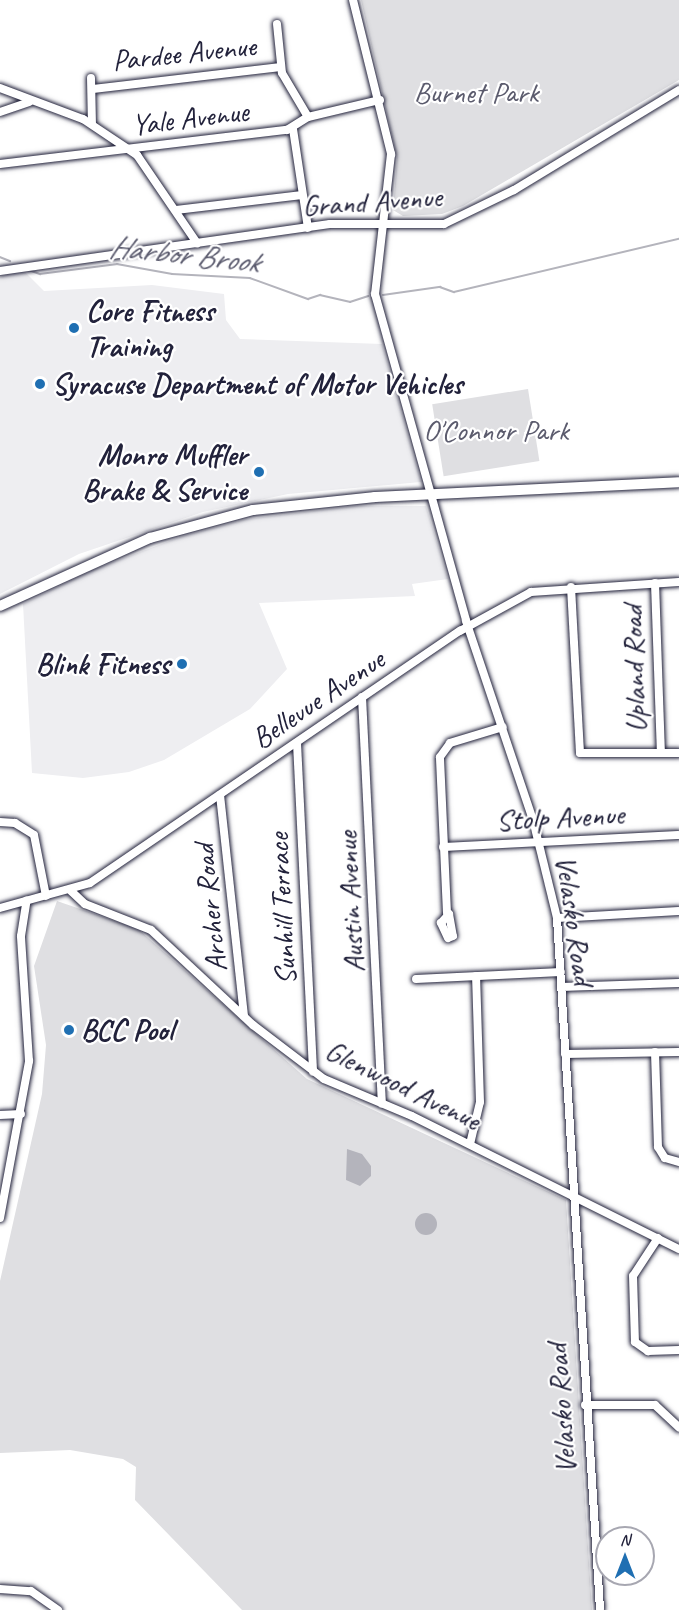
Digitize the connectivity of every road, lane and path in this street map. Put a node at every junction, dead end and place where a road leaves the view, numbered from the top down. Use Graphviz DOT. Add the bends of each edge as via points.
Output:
graph roads {
  1 [pos="353,0"];
  2 [pos="277,24"];
  3 [pos="281,67"];
  4 [pos="91,78"];
  5 [pos="0,88"];
  6 [pos="93,89"];
  7 [pos="679,90"];
  8 [pos="380,100"];
  9 [pos="30,102"];
  10 [pos="0,112"];
  11 [pos="308,117"];
  12 [pos="92,124"];
  13 [pos="293,129"];
  14 [pos="129,150"];
  15 [pos="0,164"];
  16 [pos="302,195"];
  17 [pos="176,210"];
  18 [pos="382,225"];
  19 [pos="308,228"];
  20 [pos="197,243"];
  21 [pos="0,271"];
  22 [pos="679,482"];
  23 [pos="431,495"];
  24 [pos="679,582"];
  25 [pos="655,583"];
  26 [pos="572,587"];
  27 [pos="0,606"];
  28 [pos="468,626"];
  29 [pos="362,698"];
  30 [pos="503,728"];
  31 [pos="297,742"];
  32 [pos="661,753"];
  33 [pos="679,753"];
  34 [pos="220,795"];
  35 [pos="0,822"];
  36 [pos="679,835"];
  37 [pos="539,841"];
  38 [pos="443,847"];
  39 [pos="71,891"];
  40 [pos="46,896"];
  41 [pos="27,900"];
  42 [pos="0,908"];
  43 [pos="679,911"];
  44 [pos="447,913"];
  45 [pos="557,918"];
  46 [pos="561,972"];
  47 [pos="476,976"];
  48 [pos="416,979"];
  49 [pos="679,983"];
  50 [pos="561,987"];
  51 [pos="243,1016"];
  52 [pos="655,1052"];
  53 [pos="679,1052"];
  54 [pos="565,1054"];
  55 [pos="313,1072"];
  56 [pos="382,1104"];
  57 [pos="0,1114"];
  58 [pos="21,1114"];
  59 [pos="470,1144"];
  60 [pos="679,1162"];
  61 [pos="572,1193"];
  62 [pos="0,1218"];
  63 [pos="658,1238"];
  64 [pos="679,1249"];
  65 [pos="679,1350"];
  66 [pos="585,1405"];
  67 [pos="679,1427"];
  68 [pos="0,1589"];
  69 [pos="58,1610"];
  70 [pos="600,1610"];
  1 -- 8 [label="street, Velasko Road"];
  2 -- 3 [label="street"];
  3 -- 6 [label="street, Pardee Avenue"];
  3 -- 11 [label="street"];
  4 -- 6 [label="street"];
  5 -- 9 [label="street"];
  6 -- 12 [label="street"];
  7 -- 18 [label="street, Grand Avenue" via="469,215 424,227"];
  8 -- 11 [label="street, Yale Avenue"];
  8 -- 18 [label="street, Velasko Road" via="391,154"];
  9 -- 10 [label="street"];
  9 -- 12 [label="street"];
  11 -- 13 [label="street, Yale Avenue"];
  12 -- 14 [label="street"];
  13 -- 14 [label="street, Yale Avenue"];
  13 -- 16 [label="street"];
  14 -- 15 [label="street, Yale Avenue"];
  14 -- 17 [label="street"];
  16 -- 17 [label="street"];
  16 -- 19 [label="street"];
  17 -- 20 [label="street"];
  18 -- 19 [label="street, Grand Avenue"];
  18 -- 23 [label="street, Velasko Road" via="375,294"];
  19 -- 20 [label="street, Grand Avenue"];
  20 -- 21 [label="street, Grand Avenue"];
  22 -- 23 [label="main road"];
  23 -- 27 [label="main road" via="311,502 226,516 122,549"];
  23 -- 28 [label="street, Velasko Road"];
  24 -- 25 [label="street, Bellevue Avenue"];
  25 -- 26 [label="street, Bellevue Avenue"];
  25 -- 32 [label="street, Upland Road"];
  26 -- 28 [label="street, Bellevue Avenue" via="531,592"];
  26 -- 32 [label="street" via="581,755"];
  28 -- 29 [label="street, Bellevue Avenue"];
  28 -- 30 [label="street, Velasko Road"];
  29 -- 31 [label="street, Bellevue Avenue"];
  29 -- 56 [label="street, Austin Avenue"];
  30 -- 37 [label="street, Velasko Road"];
  30 -- 38 [label="street" via="454,742 441,753"];
  31 -- 34 [label="street, Bellevue Avenue"];
  31 -- 55 [label="street, Sunhill Terrace"];
  32 -- 33 [label="street"];
  34 -- 39 [label="street, Bellevue Avenue"];
  34 -- 51 [label="street, Archer Road"];
  35 -- 40 [label="street" via="15,823 34,835"];
  36 -- 37 [label="street, Stolp Avenue"];
  37 -- 38 [label="street, Stolp Avenue"];
  37 -- 45 [label="street, Velasko Road"];
  38 -- 44 [label="street"];
  39 -- 40 [label="street, Bellevue Avenue"];
  39 -- 51 [label="street, Glenwood Avenue" via="85,904 140,923"];
  40 -- 41 [label="street, Bellevue Avenue"];
  41 -- 42 [label="street, Bellevue Avenue"];
  41 -- 58 [label="street" via="21,936 30,1043"];
  43 -- 45 [label="street"];
  45 -- 46 [label="street, Velasko Road"];
  46 -- 47 [label="street"];
  46 -- 50 [label="street, Velasko Road"];
  47 -- 48 [label="street"];
  47 -- 59 [label="street" via="480,1102"];
  49 -- 50 [label="street"];
  50 -- 54 [label="street, Velasko Road"];
  51 -- 55 [label="street, Glenwood Avenue"];
  52 -- 53 [label="street"];
  52 -- 54 [label="street"];
  52 -- 60 [label="street" via="658,1147 665,1158"];
  54 -- 61 [label="street, Velasko Road"];
  55 -- 56 [label="street, Glenwood Avenue"];
  56 -- 59 [label="street, Glenwood Avenue"];
  57 -- 58 [label="street"];
  58 -- 62 [label="street"];
  59 -- 61 [label="street, Glenwood Avenue"];
  61 -- 63 [label="street, Glenwood Avenue"];
  61 -- 66 [label="street, Velasko Road"];
  63 -- 64 [label="street, Glenwood Avenue"];
  63 -- 65 [label="street" via="633,1276 635,1342 648,1352"];
  66 -- 67 [label="street" via="655,1405"];
  66 -- 70 [label="street, Velasko Road"];
  68 -- 69 [label="street" via="31,1591"];
}
